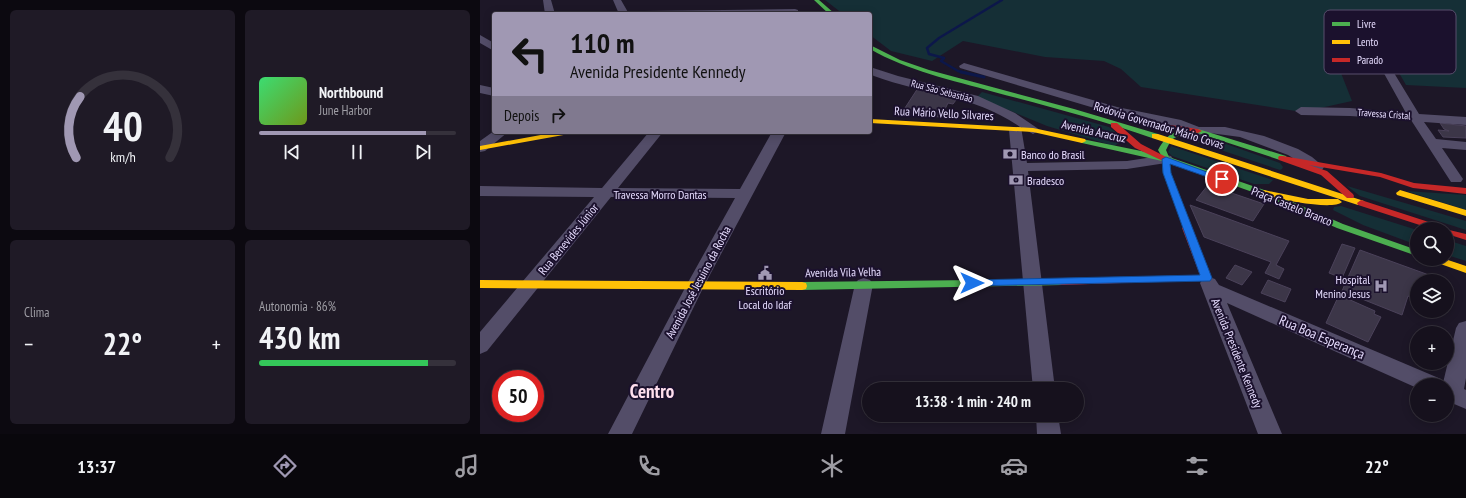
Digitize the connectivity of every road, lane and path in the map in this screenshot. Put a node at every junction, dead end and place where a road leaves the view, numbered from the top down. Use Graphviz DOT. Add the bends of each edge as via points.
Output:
graph roads {
  1 [pos="547,0"];
  2 [pos="617,0"];
  3 [pos="816,0"];
  4 [pos="786,4"];
  5 [pos="653,5"];
  6 [pos="550,12"];
  7 [pos="623,12"];
  8 [pos="645,12"];
  9 [pos="795,12"];
  10 [pos="830,12"];
  11 [pos="480,38"];
  12 [pos="492,47"];
  13 [pos="872,48"];
  14 [pos="492,50"];
  15 [pos="480,53"];
  16 [pos="964,66"];
  17 [pos="872,71"];
  18 [pos="1390,74"];
  19 [pos="480,89"];
  20 [pos="492,92"];
  21 [pos="1301,111"];
  22 [pos="1414,116"];
  23 [pos="1108,120"];
  24 [pos="872,121"];
  25 [pos="1466,121"];
  26 [pos="1016,130"];
  27 [pos="1033,130"];
  28 [pos="1198,131"];
  29 [pos="498,134"];
  30 [pos="558,134"];
  31 [pos="654,134"];
  32 [pos="778,134"];
  33 [pos="1168,139"];
  34 [pos="1432,143"];
  35 [pos="1466,146"];
  36 [pos="480,148"];
  37 [pos="1282,158"];
  38 [pos="1166,159"];
  39 [pos="1313,163"];
  40 [pos="1020,167"];
  41 [pos="1324,173"];
  42 [pos="1407,173"];
  43 [pos="1386,177"];
  44 [pos="1442,177"];
  45 [pos="1346,179"];
  46 [pos="1461,179"];
  47 [pos="1290,180"];
  48 [pos="480,191"];
  49 [pos="1466,191"];
  50 [pos="1264,193"];
  51 [pos="605,194"];
  52 [pos="744,194"];
  53 [pos="1357,202"];
  54 [pos="1466,213"];
  55 [pos="1419,222"];
  56 [pos="1454,233"];
  57 [pos="1466,237"];
  58 [pos="1410,251"];
  59 [pos="1454,266"];
  60 [pos="1466,270"];
  61 [pos="1033,283"];
  62 [pos="1209,283"];
  63 [pos="480,284"];
  64 [pos="864,284"];
  65 [pos="531,285"];
  66 [pos="695,286"];
  67 [pos="1466,328"];
  68 [pos="480,346"];
  69 [pos="1418,378"];
  70 [pos="1453,378"];
  71 [pos="1043,382"];
  72 [pos="1048,422"];
  73 [pos="620,434"];
  74 [pos="833,434"];
  75 [pos="1049,434"];
  76 [pos="1270,434"];
  1 -- 6 [label="street"];
  2 -- 7 [label="street"];
  3 -- 10 [label="main road"];
  4 -- 9 [label="street"];
  5 -- 8 [label="street"];
  11 -- 12 [label="street"];
  13 -- 23 [label="main road, Rodovia Governador Mário Covas" via="917,69"];
  14 -- 15 [label="street"];
  16 -- 28 [label="street" via="1115,110 1181,124"];
  17 -- 27 [label="street, Rua São Sebastião" via="901,81 967,96 1010,114"];
  18 -- 22 [label="street"];
  19 -- 20 [label="street"];
  21 -- 22 [label="street, Travessa Cristal"];
  22 -- 25 [label="street, Travessa Cristal"];
  22 -- 34 [label="street"];
  23 -- 28 [label="main road" via="1151,123"];
  23 -- 33 [label="main road, Rodovia Governador Mário Covas"];
  23 -- 38 [label="main road" via="1138,146"];
  24 -- 26 [label="main road, Rua Mário Vello Silvares"];
  26 -- 27 [label="main road, Avenida Aracruz"];
  26 -- 40 [label="street"];
  27 -- 38 [label="main road, Avenida Aracruz"];
  28 -- 33 [label="main road" via="1176,134"];
  28 -- 37 [label="main road"];
  28 -- 39 [label="street" via="1207,128 1242,134 1287,149"];
  29 -- 36 [label="street"];
  30 -- 36 [label="main road"];
  31 -- 51 [label="street, Rua Benevides Júnior"];
  32 -- 52 [label="street, Avenida José Jesuino da Rocha"];
  33 -- 38 [label="main road, Avenida Presidente Kennedy" via="1162,150"];
  33 -- 47 [label="main road, Rodovia Governador Mário Covas"];
  34 -- 35 [label="street"];
  34 -- 46 [label="street"];
  37 -- 39 [label="main road"];
  37 -- 41 [label="main road"];
  37 -- 47 [label="main road" via="1293,170"];
  38 -- 40 [label="street" via="1128,165"];
  38 -- 50 [label="main road, Praça Castelo Branco"];
  38 -- 62 [label="main road, Avenida Presidente Kennedy" via="1167,173"];
  39 -- 41 [label="street"];
  39 -- 43 [label="main road"];
  40 -- 61 [label="street"];
  41 -- 45 [label="main road"];
  41 -- 53 [label="main road"];
  42 -- 43 [label="main road" via="1393,172"];
  43 -- 49 [label="main road" via="1413,184"];
  43 -- 54 [label="main road" via="1392,191"];
  44 -- 46 [label="main road"];
  47 -- 50 [label="main road" via="1283,186"];
  47 -- 53 [label="main road, Rodovia Governador Mário Covas"];
  48 -- 51 [label="street, Travessa Morro Dantas"];
  50 -- 53 [label="main road" via="1308,202"];
  50 -- 58 [label="main road, Praça Castelo Branco" via="1340,226"];
  51 -- 52 [label="street, Travessa Morro Dantas"];
  51 -- 65 [label="street, Rua Benevides Júnior"];
  52 -- 66 [label="street, Avenida José Jesuino da Rocha"];
  53 -- 55 [label="main road, Rodovia Governador Mário Covas"];
  56 -- 57 [label="main road"];
  59 -- 60 [label="main road"];
  61 -- 62 [label="main road, Avenida Vila Velha"];
  61 -- 64 [label="main road, Avenida Vila Velha"];
  61 -- 71 [label="street"];
  62 -- 69 [label="street, Rua Boa Esperança"];
  62 -- 76 [label="street, Avenida Presidente Kennedy"];
  63 -- 65 [label="main road, Avenida Vila Velha"];
  64 -- 66 [label="main road, Avenida Vila Velha"];
  64 -- 74 [label="street"];
  65 -- 66 [label="main road, Avenida Vila Velha"];
  65 -- 68 [label="street, Rua Benevides Júnior"];
  66 -- 73 [label="street, Avenida José Jesuino da Rocha"];
  67 -- 70 [label="street"];
  72 -- 75 [label="street"];
}
